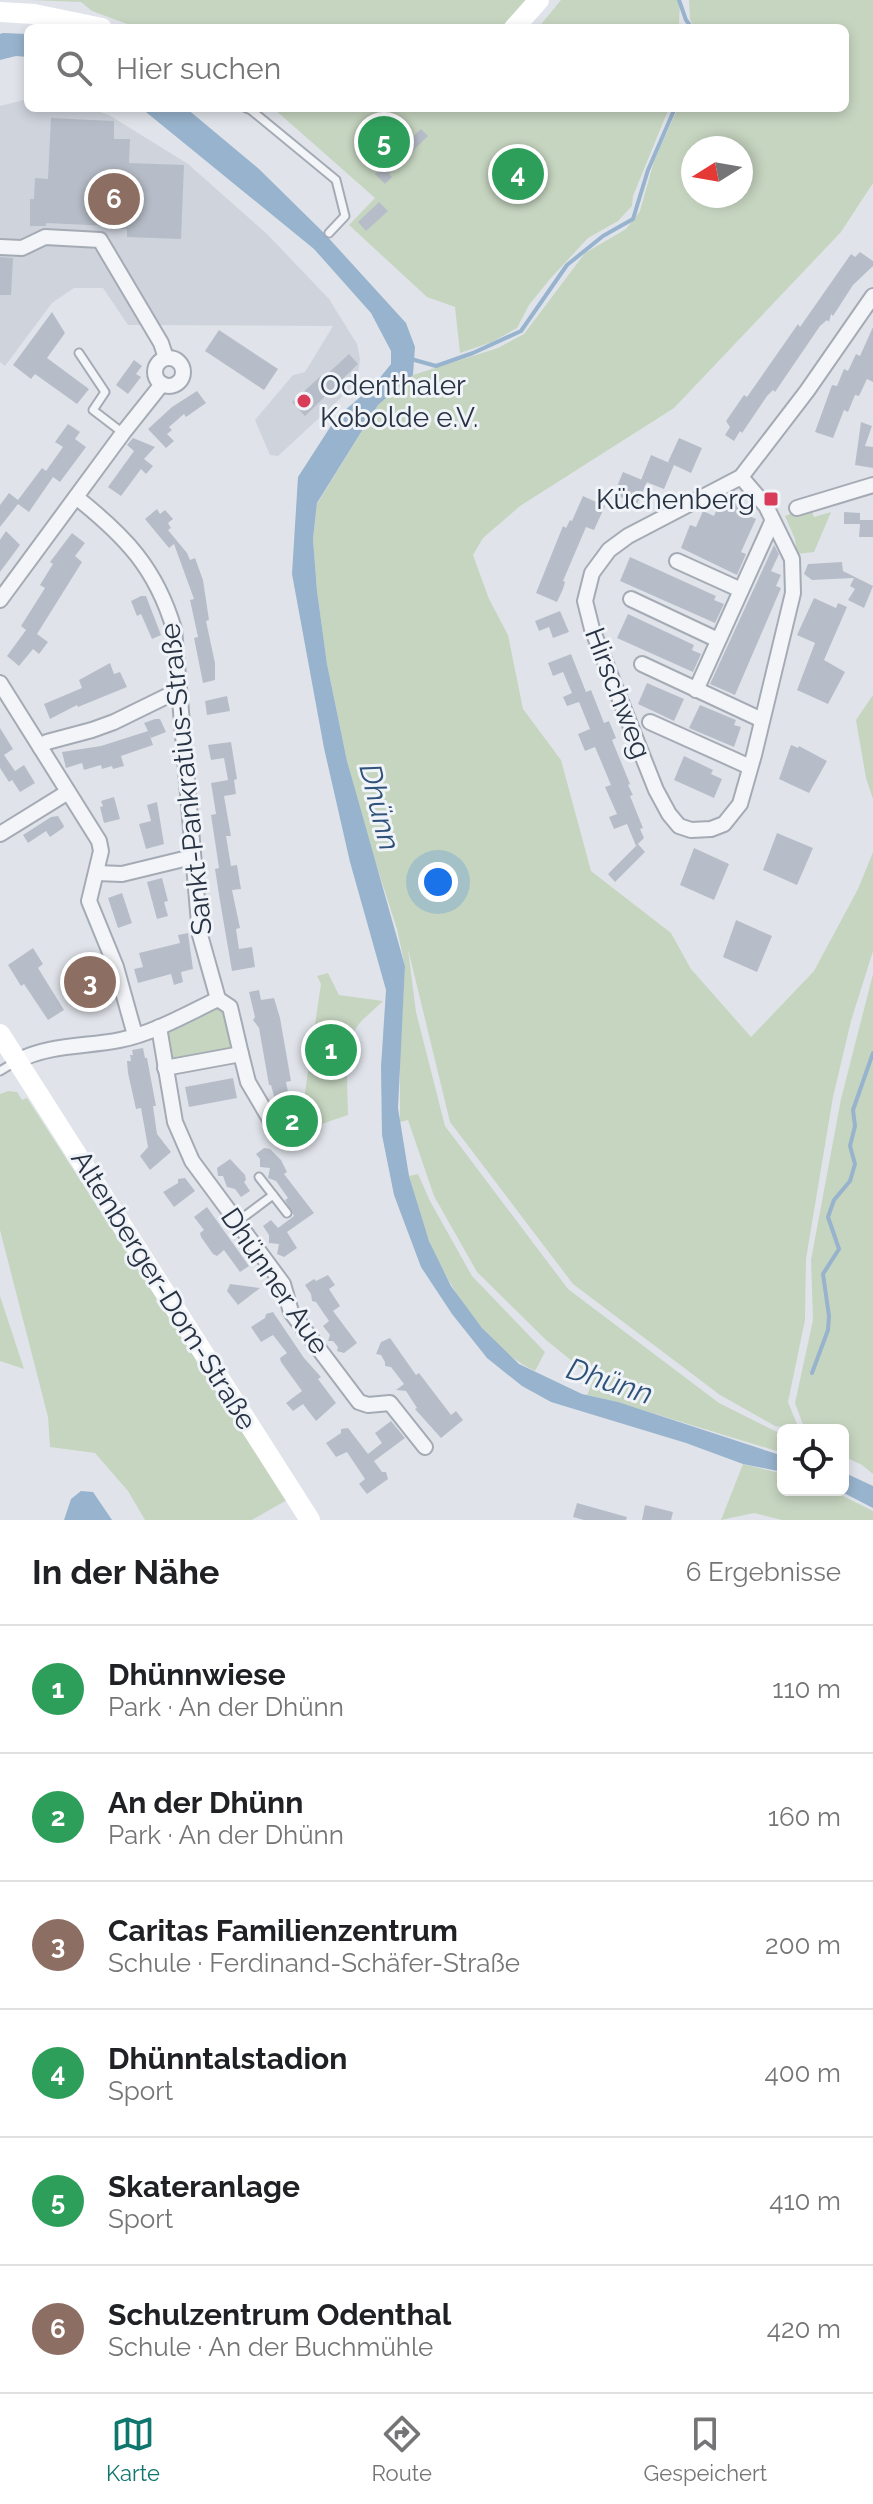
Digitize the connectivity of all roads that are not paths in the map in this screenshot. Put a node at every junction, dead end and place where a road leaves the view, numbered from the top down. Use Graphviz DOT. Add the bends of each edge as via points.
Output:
graph roads {
  1 [pos="539,0"];
  2 [pos="0,12"];
  3 [pos="83,24"];
  4 [pos="518,24"];
  5 [pos="251,112"];
  6 [pos="329,233"];
  7 [pos="0,247"];
  8 [pos="873,296"];
  9 [pos="79,353"];
  10 [pos="166,358"];
  11 [pos="162,384"];
  12 [pos="123,433"];
  13 [pos="741,477"];
  14 [pos="873,485"];
  15 [pos="76,497"];
  16 [pos="797,508"];
  17 [pos="772,522"];
  18 [pos="677,561"];
  19 [pos="741,590"];
  20 [pos="631,599"];
  21 [pos="0,600"];
  22 [pos="718,640"];
  23 [pos="642,664"];
  24 [pos="0,683"];
  25 [pos="696,690"];
  26 [pos="180,695"];
  27 [pos="762,720"];
  28 [pos="650,722"];
  29 [pos="40,747"];
  30 [pos="750,767"];
  31 [pos="68,792"];
  32 [pos="0,834"];
  33 [pos="192,857"];
  34 [pos="97,873"];
  35 [pos="218,999"];
  36 [pos="159,1027"];
  37 [pos="0,1034"];
  38 [pos="135,1035"];
  39 [pos="241,1054"];
  40 [pos="9,1066"];
  41 [pos="165,1068"];
  42 [pos="271,1121"];
  43 [pos="259,1177"];
  44 [pos="273,1195"];
  45 [pos="287,1213"];
  46 [pos="237,1222"];
  47 [pos="425,1447"];
  48 [pos="310,1520"];
  1 -- 4 [label="main road"];
  2 -- 3 [label="main road"];
  5 -- 6 [label="lane" via="336,180 345,216"];
  7 -- 10 [label="street" via="22,248 45,237 100,240"];
  8 -- 13 [label="street, Hirschweg"];
  9 -- 12 [label="lane" via="105,392 93,410"];
  10 -- 11 [label="street" via="155,373"];
  10 -- 11 [label="street" via="176,359 182,378 177,384"];
  11 -- 12 [label="street"];
  12 -- 15 [label="street"];
  13 -- 17 [label="street, Hirschweg" via="766,506"];
  13 -- 30 [label="street, Hirschweg" via="609,550 592,573 585,601 656,790 679,826 691,830 724,824 740,804"];
  14 -- 16 [label="street"];
  15 -- 21 [label="street"];
  15 -- 26 [label="street, Sankt-Pankratius-Straße" via="127,541 157,585 174,629"];
  17 -- 19 [label="street"];
  17 -- 27 [label="street, Hirschweg" via="792,559 793,593"];
  18 -- 19 [label="street"];
  19 -- 22 [label="street"];
  20 -- 22 [label="street, Hirschweg"];
  22 -- 25 [label="street"];
  23 -- 25 [label="street, Hirschweg"];
  24 -- 29 [label="street"];
  25 -- 27 [label="street, Hirschweg"];
  26 -- 29 [label="street"];
  26 -- 33 [label="street, Sankt-Pankratius-Straße"];
  27 -- 30 [label="street, Hirschweg"];
  28 -- 30 [label="street, Hirschweg"];
  29 -- 31 [label="street"];
  31 -- 32 [label="street"];
  31 -- 34 [label="street" via="99,841"];
  33 -- 34 [label="street" via="122,874"];
  33 -- 35 [label="street, Sankt-Pankratius-Straße" via="200,935"];
  34 -- 38 [label="street" via="89,901 116,967"];
  35 -- 36 [label="street"];
  35 -- 39 [label="street, Sankt-Pankratius-Straße" via="230,1007"];
  36 -- 38 [label="street"];
  36 -- 41 [label="street, Dhünner Aue"];
  37 -- 40 [label="main road, Altenberger-Dom-Straße"];
  38 -- 40 [label="street" via="38,1051"];
  39 -- 41 [label="street"];
  39 -- 42 [label="street, Sankt-Pankratius-Straße" via="248,1082"];
  40 -- 48 [label="main road, Altenberger-Dom-Straße"];
  41 -- 46 [label="street, Dhünner Aue" via="175,1122 187,1152"];
  43 -- 44 [label="lane"];
  44 -- 45 [label="lane"];
  44 -- 46 [label="lane"];
  46 -- 47 [label="street, Dhünner Aue" via="283,1284 291,1312 359,1402 390,1403"];
}
